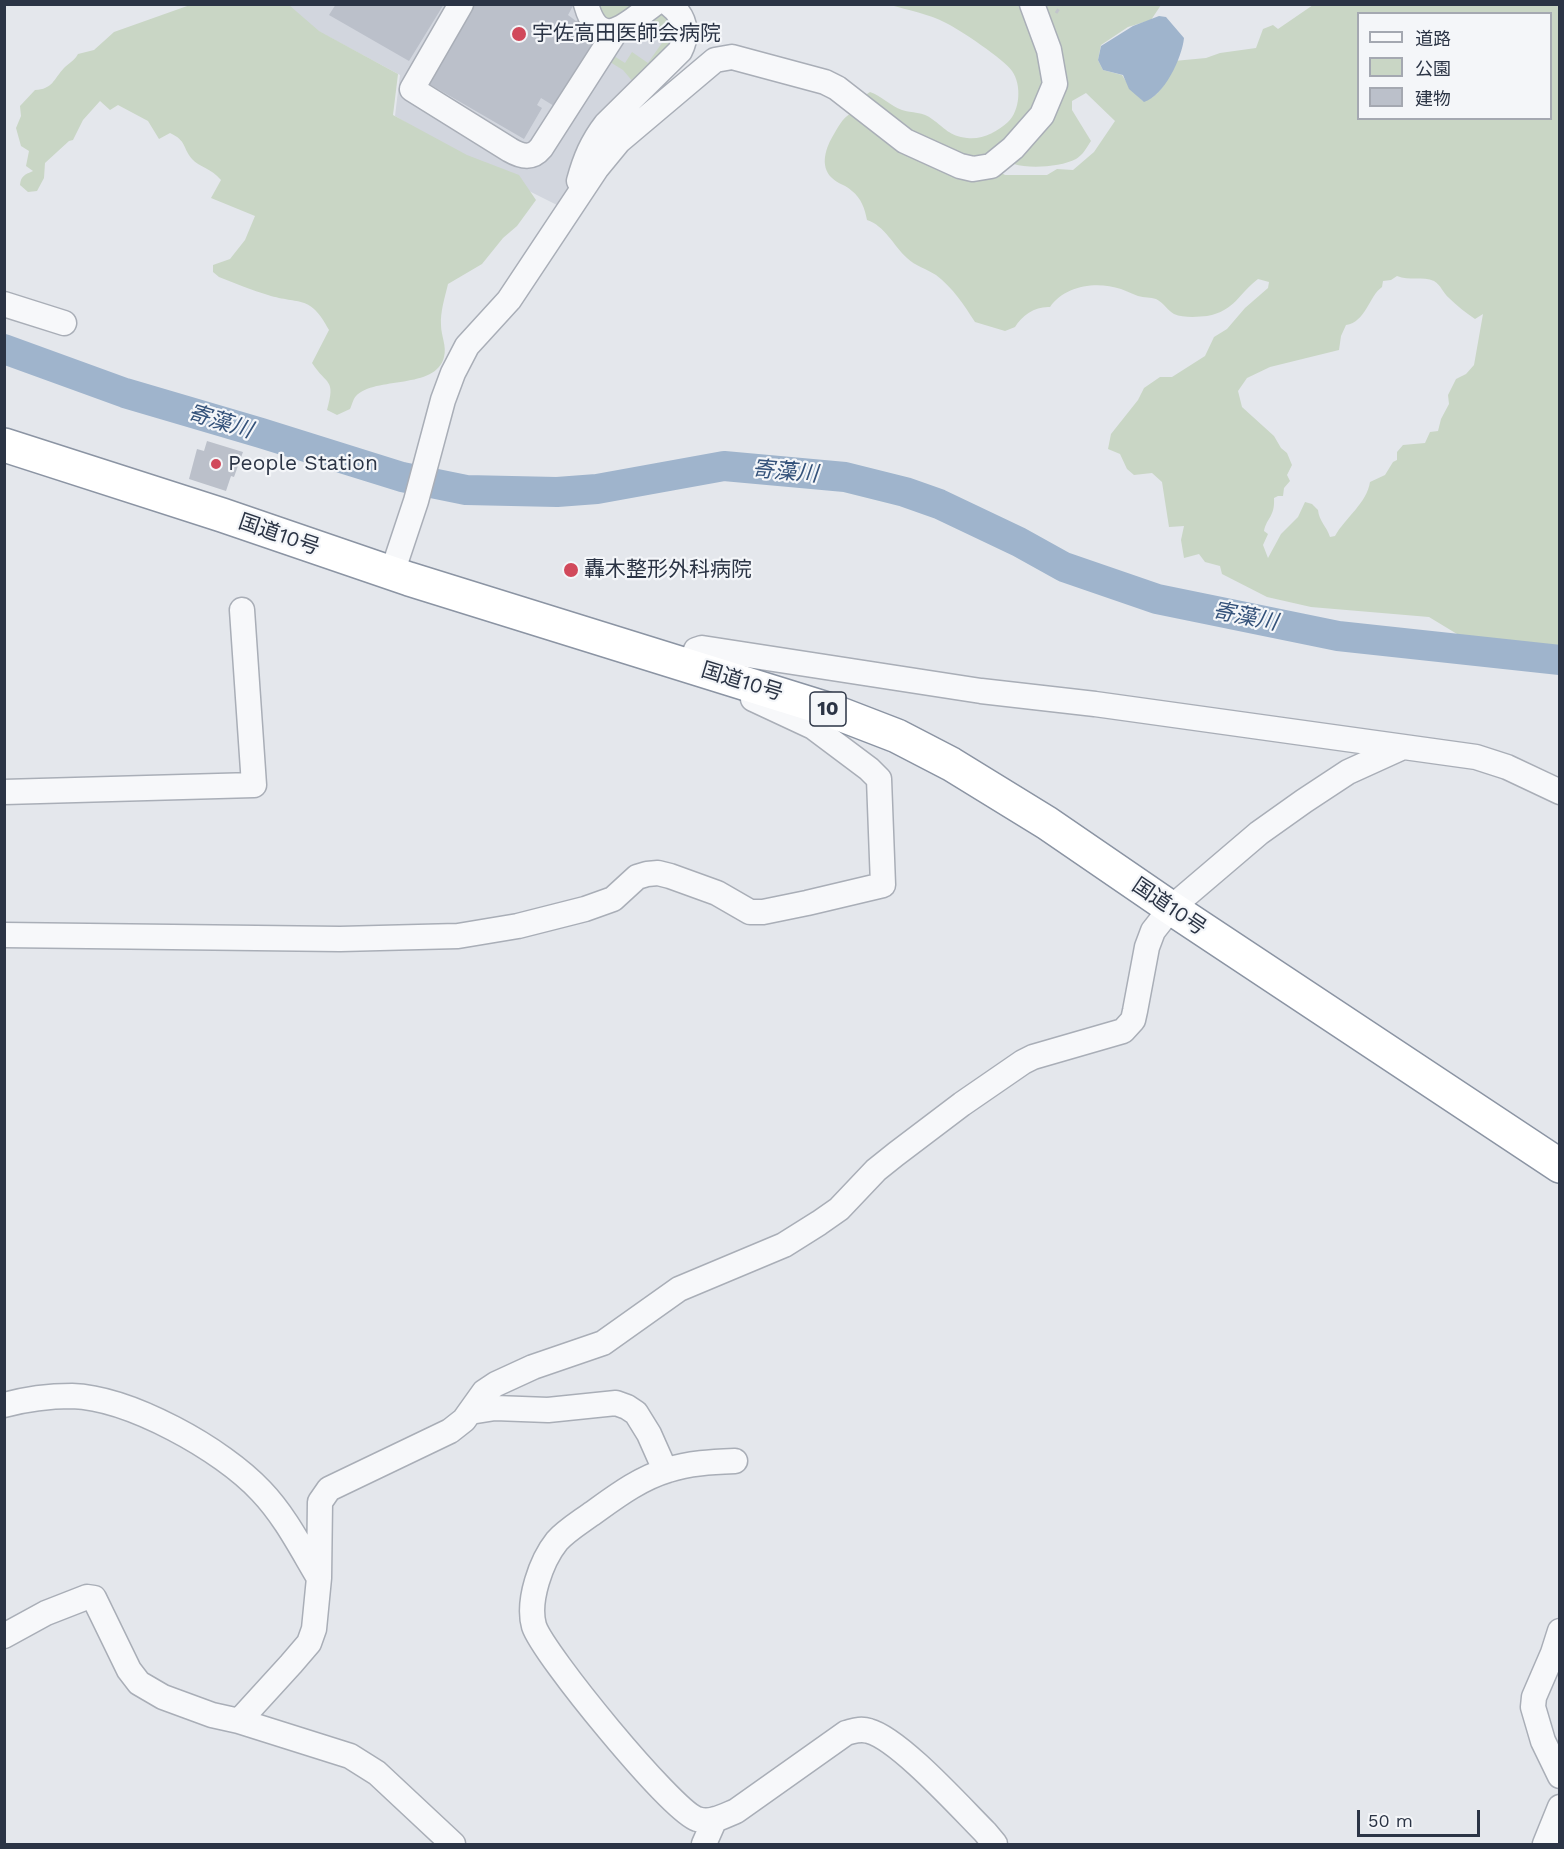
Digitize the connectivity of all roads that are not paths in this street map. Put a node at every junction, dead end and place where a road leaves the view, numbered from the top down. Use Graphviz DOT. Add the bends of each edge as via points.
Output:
graph roads {
  1 [pos="461,4"];
  2 [pos="586,4"];
  3 [pos="654,4"];
  4 [pos="669,4"];
  5 [pos="1032,4"];
  6 [pos="616,31"];
  7 [pos="574,204"];
  8 [pos="4,304"];
  9 [pos="64,322"];
  10 [pos="4,445"];
  11 [pos="392,573"];
  12 [pos="242,610"];
  13 [pos="689,666"];
  14 [pos="1403,747"];
  15 [pos="4,792"];
  16 [pos="1560,792"];
  17 [pos="1171,908"];
  18 [pos="4,935"];
  19 [pos="1560,1166"];
  20 [pos="4,1405"];
  21 [pos="470,1412"];
  22 [pos="735,1461"];
  23 [pos="665,1470"];
  24 [pos="319,1578"];
  25 [pos="1560,1631"];
  26 [pos="4,1635"];
  27 [pos="238,1721"];
  28 [pos="1560,1776"];
  29 [pos="1560,1807"];
  30 [pos="715,1819"];
  31 [pos="453,1845"];
  32 [pos="704,1845"];
  33 [pos="995,1845"];
  34 [pos="1545,1845"];
  1 -- 6 [label="street" via="412,88 525,157 541,148"];
  2 -- 6 [label="street" via="595,25"];
  3 -- 6 [label="street"];
  4 -- 7 [label="street" via="684,25 684,43 596,137"];
  5 -- 7 [label="street" via="1049,50 1055,84 1042,115 991,166 960,166 905,141 825,82 732,57 715,60 619,141"];
  7 -- 11 [label="street" via="506,304 467,346 447,386"];
  8 -- 9 [label="street"];
  10 -- 11 [label="highway, 国道10号 / 10"];
  11 -- 13 [label="highway, 国道10号 / 10"];
  12 -- 15 [label="street" via="254,785"];
  13 -- 14 [label="street" via="696,650 702,648 981,691"];
  13 -- 17 [label="highway, 国道10号 / 10" via="867,723 925,750 1047,823"];
  13 -- 18 [label="street" via="813,727 879,779 884,885 750,912 717,892 670,876 646,874 613,899 585,909 458,936 340,939"];
  14 -- 16 [label="street" via="1476,757"];
  14 -- 17 [label="street" via="1348,772 1304,801 1259,833"];
  17 -- 19 [label="highway, 国道10号 / 10"];
  17 -- 21 [label="street" via="1153,931 1136,1011 1123,1031 1023,1062 896,1154 819,1223 784,1245 679,1289 603,1343 496,1384 484,1392"];
  20 -- 24 [label="street" via="74,1396 105,1402 141,1414 207,1447 260,1490"];
  21 -- 23 [label="street" via="616,1403 636,1413"];
  21 -- 24 [label="street" via="450,1431 336,1484 323,1495"];
  22 -- 23 [label="street"];
  23 -- 30 [label="street" via="625,1490 558,1540 534,1588 531,1606 543,1644 608,1727 673,1802 697,1820"];
  24 -- 27 [label="street" via="309,1643"];
  25 -- 28 [label="street" via="1533,1707 1543,1741"];
  26 -- 27 [label="street" via="67,1605 94,1598 139,1683 163,1697"];
  27 -- 31 [label="street" via="363,1763"];
  29 -- 34 [label="street"];
  30 -- 32 [label="street"];
  30 -- 33 [label="street" via="735,1811 846,1733 859,1729 870,1731 906,1754"];
}
